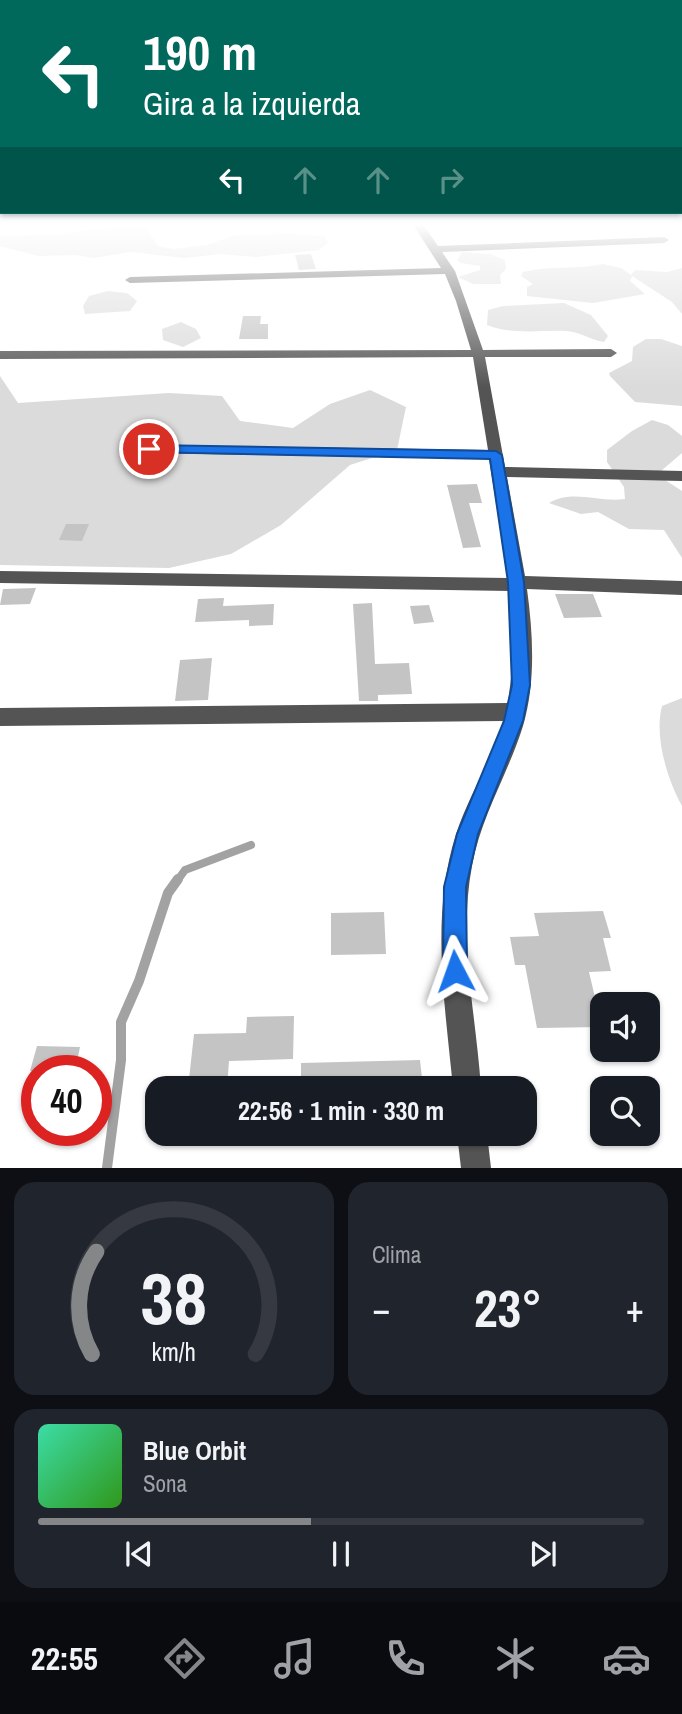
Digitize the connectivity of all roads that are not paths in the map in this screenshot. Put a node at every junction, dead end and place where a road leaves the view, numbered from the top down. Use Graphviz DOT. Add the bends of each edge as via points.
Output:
graph roads {
  1 [pos="219,278"];
  2 [pos="452,278"];
  3 [pos="130,280"];
  4 [pos="479,353"];
  5 [pos="611,353"];
  6 [pos="0,355"];
  7 [pos="149,449"];
  8 [pos="497,463"];
  9 [pos="682,476"];
  10 [pos="0,577"];
  11 [pos="517,584"];
  12 [pos="682,589"];
  13 [pos="517,712"];
  14 [pos="0,718"];
  15 [pos="466,1076"];
  16 [pos="473,1146"];
  17 [pos="476,1168"];
  1 -- 3 [label="street"];
  2 -- 4 [label="street"];
  4 -- 5 [label="street"];
  4 -- 6 [label="street"];
  4 -- 8 [label="street"];
  7 -- 8 [label="street"];
  8 -- 9 [label="street"];
  8 -- 11 [label="street"];
  10 -- 11 [label="street"];
  11 -- 12 [label="street"];
  11 -- 13 [label="street" via="521,643"];
  13 -- 14 [label="street"];
  13 -- 15 [label="street" via="468,834 455,887 453,947"];
  16 -- 17 [label="street"];
}
